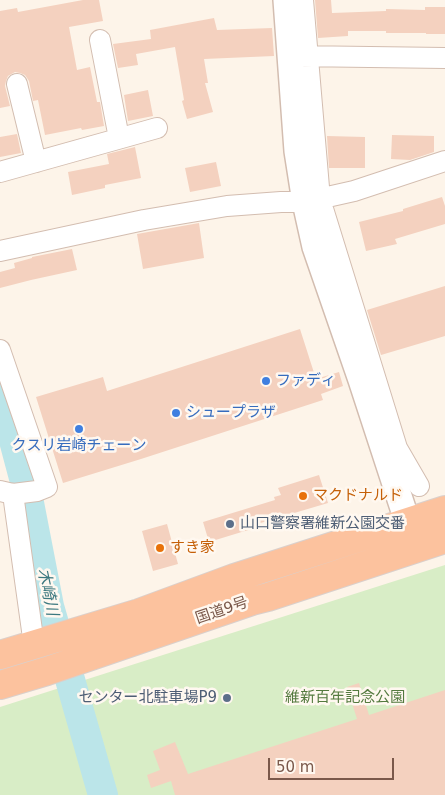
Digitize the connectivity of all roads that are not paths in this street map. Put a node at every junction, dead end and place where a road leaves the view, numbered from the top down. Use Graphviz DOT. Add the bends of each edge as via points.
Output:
graph roads {
  1 [pos="286,0"];
  2 [pos="303,0"];
  3 [pos="100,40"];
  4 [pos="299,56"];
  5 [pos="445,58"];
  6 [pos="17,84"];
  7 [pos="157,128"];
  8 [pos="119,138"];
  9 [pos="445,161"];
  10 [pos="36,162"];
  11 [pos="0,172"];
  12 [pos="312,200"];
  13 [pos="0,251"];
  14 [pos="0,350"];
  15 [pos="419,486"];
  16 [pos="7,493"];
  17 [pos="445,510"];
  18 [pos="407,522"];
  19 [pos="445,539"];
  20 [pos="416,548"];
  21 [pos="38,644"];
  22 [pos="0,655"];
  23 [pos="0,685"];
  1 -- 4 [label="street"];
  2 -- 4 [label="street"];
  3 -- 8 [label="street"];
  4 -- 5 [label="street"];
  4 -- 12 [label="street" via="296,150"];
  6 -- 10 [label="street"];
  7 -- 8 [label="street"];
  8 -- 10 [label="street"];
  9 -- 12 [label="street" via="354,191"];
  10 -- 11 [label="street"];
  12 -- 13 [label="street" via="228,206 144,220"];
  12 -- 15 [label="street" via="397,448"];
  12 -- 18 [label="street" via="315,247"];
  14 -- 16 [label="street" via="47,487"];
  16 -- 21 [label="street"];
  17 -- 18 [label="highway, 国道9号"];
  18 -- 20 [label="street"];
  18 -- 21 [label="highway, 国道9号"];
  19 -- 20 [label="highway, 国道9号"];
  20 -- 23 [label="highway, 国道9号"];
  21 -- 22 [label="highway, 国道9号"];
}
